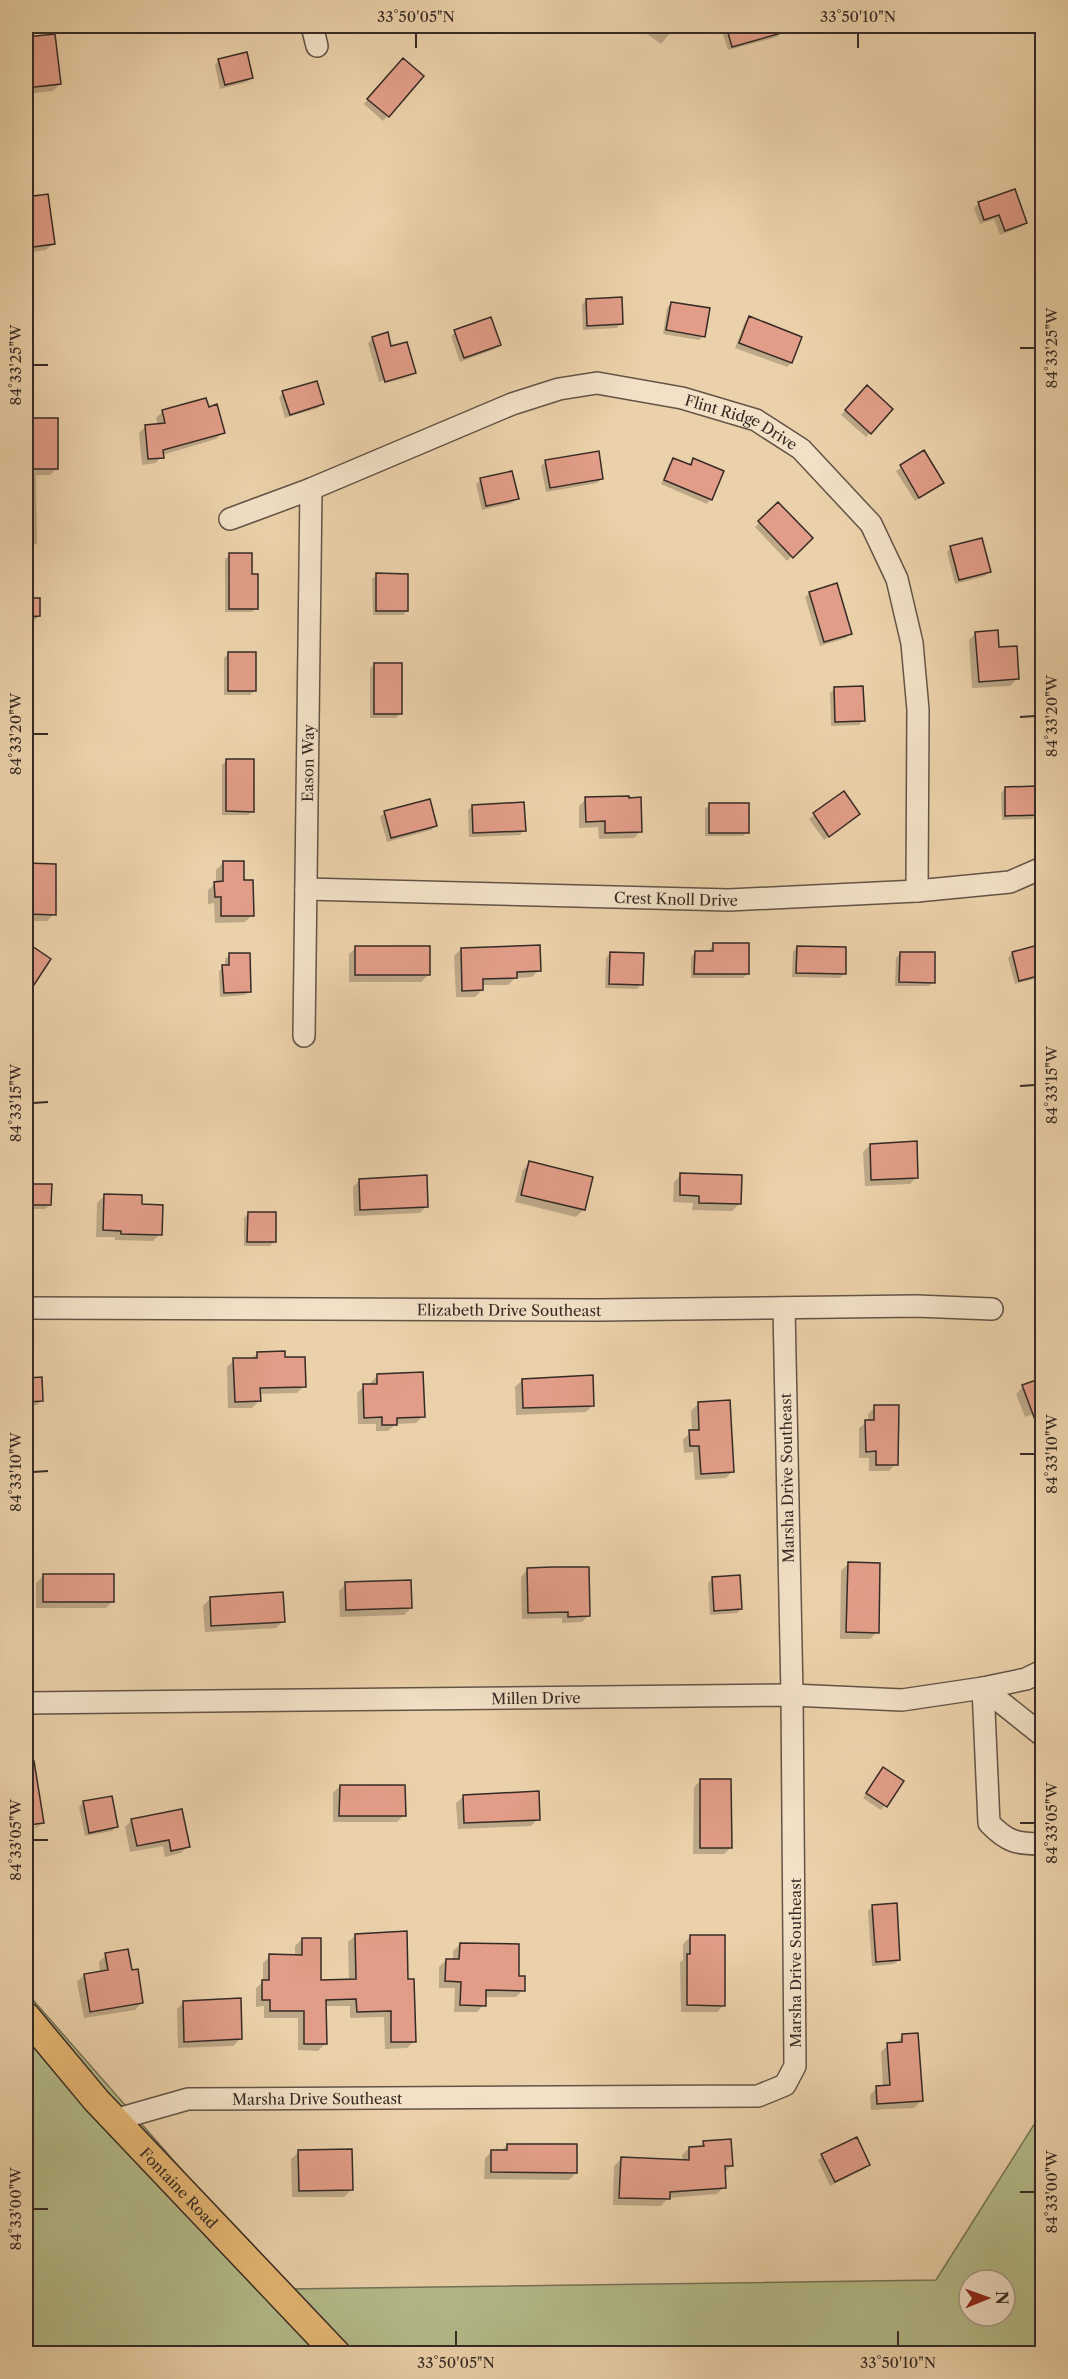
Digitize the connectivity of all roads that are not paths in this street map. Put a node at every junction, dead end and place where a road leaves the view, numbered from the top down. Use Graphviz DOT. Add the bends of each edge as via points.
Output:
graph roads {
  1 [pos="312,26"];
  2 [pos="317,46"];
  3 [pos="311,489"];
  4 [pos="230,519"];
  5 [pos="1042,868"];
  6 [pos="306,889"];
  7 [pos="917,891"];
  8 [pos="304,1036"];
  9 [pos="26,1308"];
  10 [pos="784,1308"];
  11 [pos="992,1310"];
  12 [pos="1042,1671"];
  13 [pos="983,1688"];
  14 [pos="792,1695"];
  15 [pos="26,1703"];
  16 [pos="1042,1735"];
  17 [pos="1042,1844"];
  18 [pos="26,2016"];
  19 [pos="114,2120"];
  20 [pos="337,2354"];
  1 -- 2 [label="street"];
  3 -- 4 [label="street, Flint Ridge Drive"];
  3 -- 6 [label="street, Eason Way"];
  3 -- 7 [label="street, Flint Ridge Drive" via="512,404 559,388 597,383 682,398 756,420 801,449 871,524 897,579 912,643 918,710"];
  5 -- 7 [label="street, Crest Knoll Drive" via="1010,882"];
  6 -- 7 [label="street, Crest Knoll Drive" via="729,900"];
  6 -- 8 [label="street, Eason Way"];
  9 -- 10 [label="street, Elizabeth Drive Southeast"];
  10 -- 11 [label="street, Elizabeth Drive Southeast" via="916,1306"];
  10 -- 14 [label="street, Marsha Drive Southeast"];
  12 -- 13 [label="street, Millen Drive" via="1026,1679"];
  13 -- 14 [label="street, Millen Drive" via="902,1700"];
  13 -- 16 [label="street"];
  13 -- 17 [label="street" via="989,1823 1002,1837 1022,1844"];
  14 -- 15 [label="street, Millen Drive"];
  14 -- 19 [label="street, Marsha Drive Southeast" via="795,2066 784,2085 758,2096 188,2099"];
  18 -- 19 [label="main road, Fontaine Road"];
  19 -- 20 [label="main road, Fontaine Road"];
}
